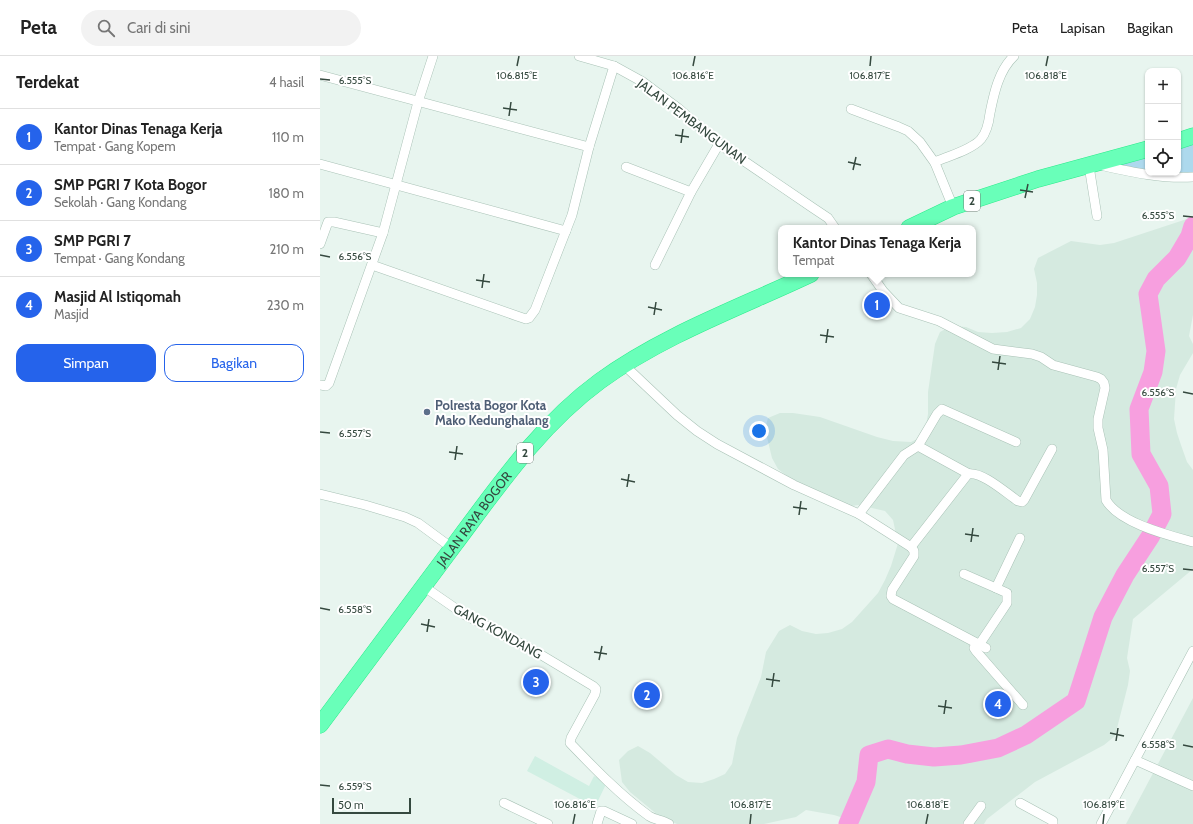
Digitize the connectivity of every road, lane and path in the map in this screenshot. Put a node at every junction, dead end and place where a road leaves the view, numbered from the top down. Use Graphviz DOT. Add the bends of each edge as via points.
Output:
graph roads {
  1 [pos="433,56"];
  2 [pos="579,56"];
  3 [pos="1014,56"];
  4 [pos="614,66"];
  5 [pos="320,75"];
  6 [pos="418,102"];
  7 [pos="850,109"];
  8 [pos="718,144"];
  9 [pos="588,147"];
  10 [pos="1145,150"];
  11 [pos="935,163"];
  12 [pos="320,164"];
  13 [pos="1092,165"];
  14 [pos="626,167"];
  15 [pos="1193,177"];
  16 [pos="396,185"];
  17 [pos="691,192"];
  18 [pos="952,207"];
  19 [pos="1097,216"];
  20 [pos="833,225"];
  21 [pos="915,225"];
  22 [pos="566,231"];
  23 [pos="383,233"];
  24 [pos="320,244"];
  25 [pos="372,265"];
  26 [pos="655,265"];
  27 [pos="804,277"];
  28 [pos="872,277"];
  29 [pos="624,365"];
  30 [pos="320,385"];
  31 [pos="1016,442"];
  32 [pos="918,446"];
  33 [pos="1052,449"];
  34 [pos="969,474"];
  35 [pos="320,494"];
  36 [pos="859,514"];
  37 [pos="1020,538"];
  38 [pos="1193,542"];
  39 [pos="911,547"];
  40 [pos="452,548"];
  41 [pos="964,574"];
  42 [pos="423,586"];
  43 [pos="996,588"];
  44 [pos="980,646"];
  45 [pos="1193,651"];
  46 [pos="1190,664"];
  47 [pos="1023,705"];
  48 [pos="320,725"];
  49 [pos="1135,760"];
  50 [pos="1193,786"];
  51 [pos="1020,802"];
  52 [pos="504,803"];
  53 [pos="981,806"];
  54 [pos="548,824"];
  55 [pos="597,824"];
  56 [pos="632,824"];
  57 [pos="669,824"];
  58 [pos="968,824"];
  59 [pos="1053,824"];
  60 [pos="1101,824"];
  1 -- 6 [label="street"];
  2 -- 4 [label="street, JALAN PEMBANGUNAN"];
  3 -- 11 [label="street" via="1007,62 996,87 988,124 981,140"];
  4 -- 8 [label="street, JALAN PEMBANGUNAN" via="678,108"];
  4 -- 9 [label="street"];
  5 -- 6 [label="street"];
  6 -- 9 [label="street"];
  6 -- 16 [label="street"];
  7 -- 11 [label="street" via="908,131 920,142"];
  8 -- 17 [label="street"];
  8 -- 20 [label="street, JALAN PEMBANGUNAN" via="828,218"];
  9 -- 22 [label="street"];
  10 -- 13 [label="highway, 2"];
  11 -- 18 [label="street"];
  12 -- 16 [label="street"];
  13 -- 15 [label="street" via="1156,176"];
  13 -- 18 [label="highway, 2" via="1038,179"];
  13 -- 19 [label="street"];
  14 -- 17 [label="street"];
  16 -- 22 [label="street"];
  16 -- 23 [label="street"];
  17 -- 26 [label="street"];
  18 -- 21 [label="highway, 2"];
  22 -- 25 [label="street" via="535,310 530,318 526,319"];
  23 -- 24 [label="street" via="328,222"];
  23 -- 25 [label="street"];
  25 -- 30 [label="street" via="329,383 326,386"];
  27 -- 29 [label="highway, JALAN RAYA BOGOR / 2" via="687,331"];
  28 -- 38 [label="street" via="899,308 939,320 993,349 1032,354 1053,365 1101,379 1105,388 1098,428 1103,450 1106,500 1109,506 1119,514 1156,532"];
  29 -- 36 [label="street" via="677,415 717,444 794,485"];
  29 -- 40 [label="highway, JALAN RAYA BOGOR / 2" via="580,396 551,423 497,486"];
  31 -- 32 [label="street" via="942,409"];
  32 -- 34 [label="street"];
  32 -- 36 [label="street" via="904,455"];
  33 -- 34 [label="street" via="1022,502 988,480"];
  34 -- 39 [label="street"];
  35 -- 40 [label="street" via="411,520"];
  36 -- 39 [label="street"];
  37 -- 43 [label="street"];
  39 -- 44 [label="street" via="915,552 914,556 892,590 891,596"];
  40 -- 42 [label="highway, JALAN RAYA BOGOR / 2"];
  41 -- 43 [label="street"];
  42 -- 48 [label="highway, JALAN RAYA BOGOR / 2"];
  42 -- 57 [label="street, GANG KONDANG" via="465,616 533,650 593,686 596,689 595,694 570,743 602,777 632,802 654,818"];
  43 -- 44 [label="street" via="1007,593 1008,599"];
  44 -- 47 [label="street" via="974,648"];
  45 -- 46 [label="street"];
  46 -- 49 [label="street"];
  49 -- 50 [label="street"];
  49 -- 60 [label="street"];
  51 -- 59 [label="street" via="1053,821"];
  52 -- 54 [label="street"];
  53 -- 58 [label="street"];
  55 -- 56 [label="street" via="601,811"];
}
